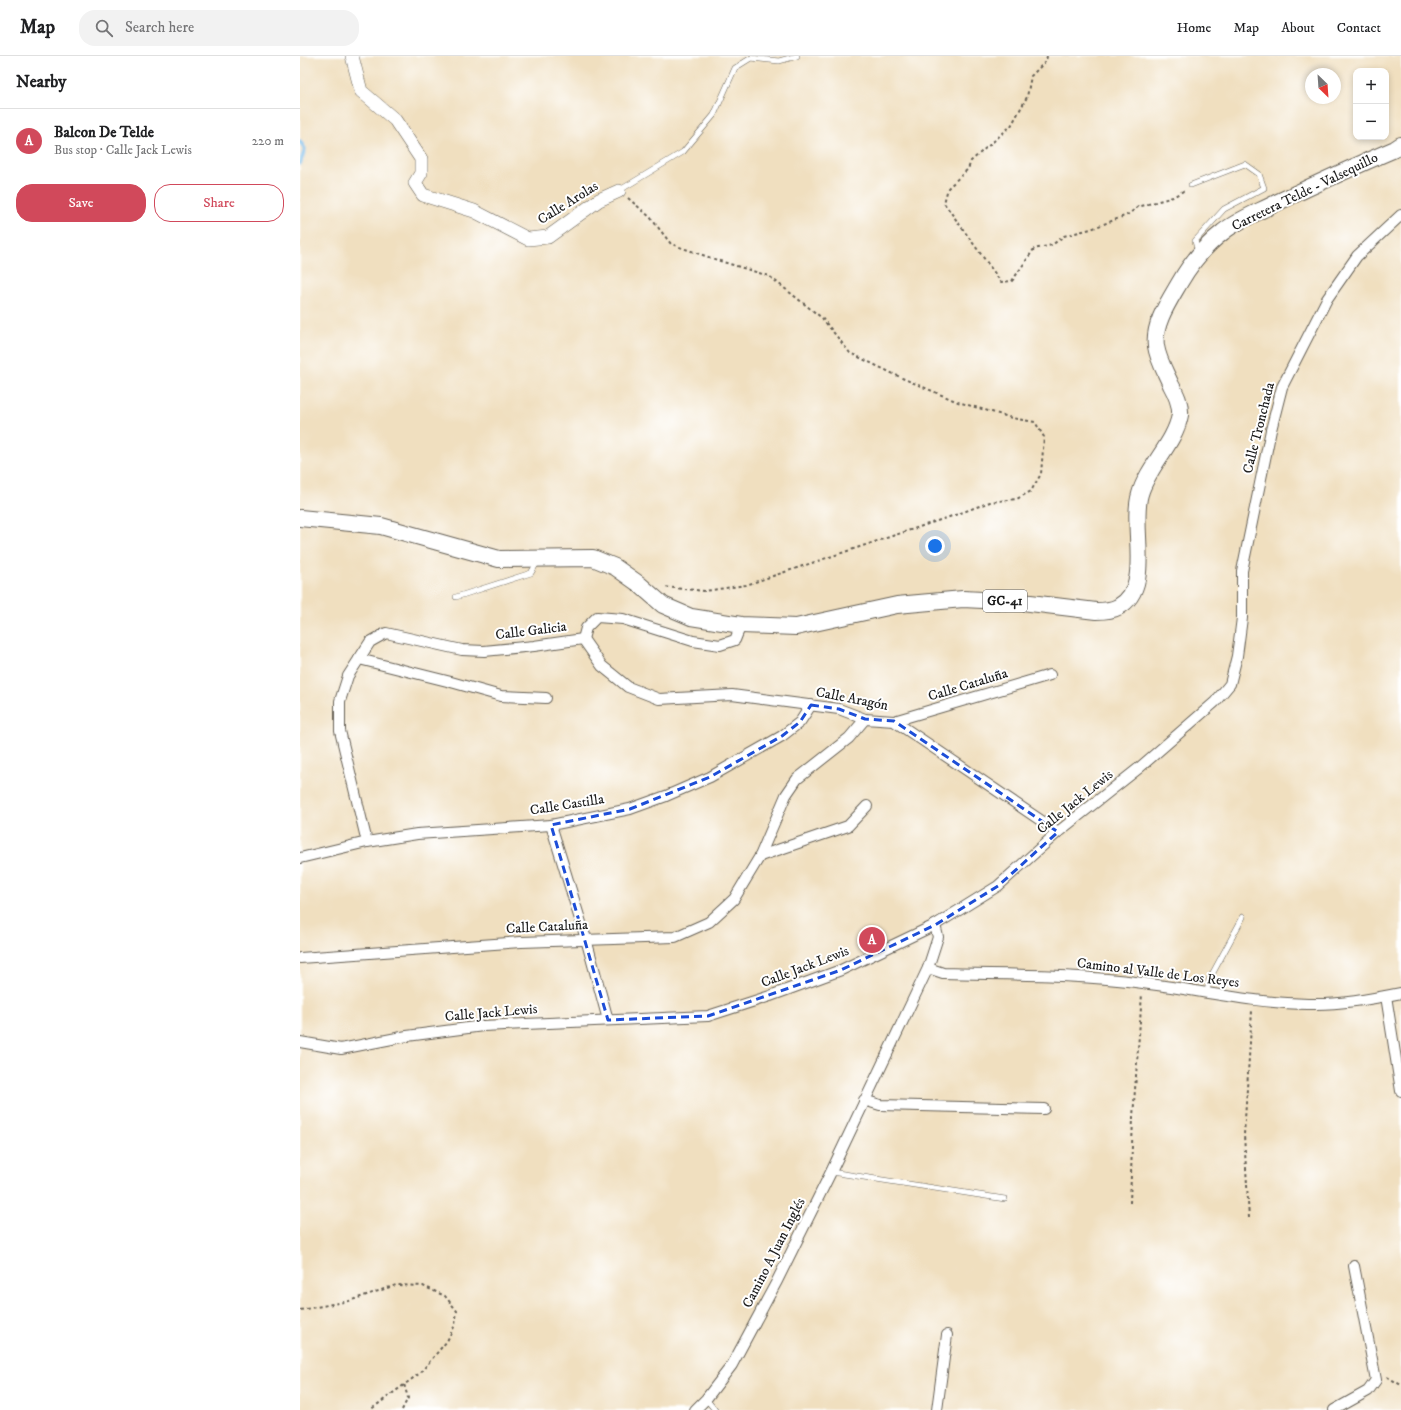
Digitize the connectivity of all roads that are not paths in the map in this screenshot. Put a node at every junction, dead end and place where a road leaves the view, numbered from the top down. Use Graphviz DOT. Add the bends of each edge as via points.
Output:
graph roads {
  1 [pos="352,56"];
  2 [pos="797,56"];
  3 [pos="1401,145"];
  4 [pos="1191,186"];
  5 [pos="619,191"];
  6 [pos="1401,215"];
  7 [pos="1199,255"];
  8 [pos="300,518"];
  9 [pos="539,559"];
  10 [pos="456,597"];
  11 [pos="741,626"];
  12 [pos="583,639"];
  13 [pos="359,659"];
  14 [pos="1050,675"];
  15 [pos="1230,684"];
  16 [pos="546,698"];
  17 [pos="811,706"];
  18 [pos="865,719"];
  19 [pos="894,721"];
  20 [pos="867,806"];
  21 [pos="551,825"];
  22 [pos="1058,832"];
  23 [pos="367,842"];
  24 [pos="760,856"];
  25 [pos="300,858"];
  26 [pos="1244,917"];
  27 [pos="935,925"];
  28 [pos="586,939"];
  29 [pos="300,958"];
  30 [pos="928,968"];
  31 [pos="1207,993"];
  32 [pos="1401,993"];
  33 [pos="1386,996"];
  34 [pos="608,1020"];
  35 [pos="300,1042"];
  36 [pos="1401,1091"];
  37 [pos="864,1100"];
  38 [pos="1044,1108"];
  39 [pos="831,1172"];
  40 [pos="1005,1199"];
  41 [pos="1354,1266"];
  42 [pos="947,1335"];
  43 [pos="706,1399"];
  44 [pos="695,1410"];
  45 [pos="715,1410"];
  46 [pos="937,1410"];
  47 [pos="1334,1410"];
  1 -- 5 [label="street, Calle Arolas" via="361,91 395,120 422,160 422,173 415,183 423,195 474,211 528,238 548,237 599,200"];
  2 -- 5 [label="lane, Calle Arolas" via="779,61 752,58 735,68 714,115 684,152"];
  3 -- 7 [label="main road, Carretera Telde - Valsequillo / GC-41" via="1249,216 1225,230"];
  4 -- 7 [label="lane" via="1245,164 1259,174 1264,188 1224,209 1195,241"];
  6 -- 15 [label="street, Calle Tronchada" via="1357,256 1328,299 1282,387 1242,570 1242,618"];
  7 -- 11 [label="main road, Carretera Telde - Valsequillo / GC-41" via="1180,281 1160,320 1156,334 1156,347 1179,401 1180,414 1173,433 1140,494 1137,508 1138,578 1127,600 1117,607 1096,611 1022,602 963,599 897,606 796,627"];
  8 -- 9 [label="main road, Carretera Telde - Valsequillo / GC-41" via="380,526 499,559"];
  9 -- 10 [label="lane" via="531,573"];
  9 -- 11 [label="main road, Carretera Telde - Valsequillo / GC-41" via="593,558 616,567 663,605 691,617"];
  11 -- 12 [label="street, Calle Galicia" via="735,640 720,645 694,641 623,619 597,617 586,628"];
  12 -- 13 [label="street, Calle Galicia" via="484,651 462,650 386,633 370,642"];
  12 -- 17 [label="street, Calle Aragón" via="602,666 628,687 659,699 732,695"];
  13 -- 16 [label="street" via="501,696"];
  13 -- 23 [label="street, Calle Galicia" via="348,676 340,701 340,730"];
  14 -- 19 [label="street, Calle Cataluña"];
  15 -- 22 [label="street, Calle Jack Lewis" via="1215,702 1139,768"];
  17 -- 18 [label="street, Calle Aragón" via="839,709"];
  17 -- 21 [label="street, Calle Castilla" via="800,722 782,736 704,780 630,810"];
  18 -- 19 [label="street, Calle Aragón"];
  18 -- 24 [label="street, Calle Cataluña" via="849,738 797,779 786,795"];
  19 -- 22 [label="street, Calle Aragón"];
  20 -- 24 [label="street" via="848,826"];
  21 -- 23 [label="street, Calle Castilla" via="467,829"];
  21 -- 28 [label="street"];
  22 -- 27 [label="street, Calle Jack Lewis" via="998,886"];
  23 -- 25 [label="street, Calle Castilla"];
  24 -- 28 [label="street, Calle Cataluña" via="734,899 709,922 675,937"];
  26 -- 31 [label="lane" via="1209,980"];
  27 -- 30 [label="street, Camino A Juan Inglés" via="938,937"];
  27 -- 34 [label="street, Calle Jack Lewis" via="841,970 708,1016"];
  28 -- 29 [label="street, Calle Cataluña"];
  28 -- 34 [label="street"];
  30 -- 31 [label="street, Camino al Valle de Los Reyes" via="944,973 1072,976"];
  30 -- 37 [label="street, Camino A Juan Inglés"];
  31 -- 33 [label="street, Camino al Valle de Los Reyes" via="1252,1000 1308,1004"];
  32 -- 33 [label="street, Camino al Valle de Los Reyes"];
  33 -- 36 [label="street"];
  34 -- 35 [label="street, Calle Jack Lewis" via="483,1026 407,1036 341,1049"];
  37 -- 38 [label="street" via="880,1105"];
  37 -- 39 [label="street, Camino A Juan Inglés"];
  39 -- 40 [label="lane"];
  39 -- 43 [label="street, Camino A Juan Inglés" via="732,1365"];
  41 -- 47 [label="street" via="1376,1380 1368,1391"];
  42 -- 46 [label="street"];
  43 -- 44 [label="street, Camino A Juan Inglés"];
  43 -- 45 [label="lane"];
}
